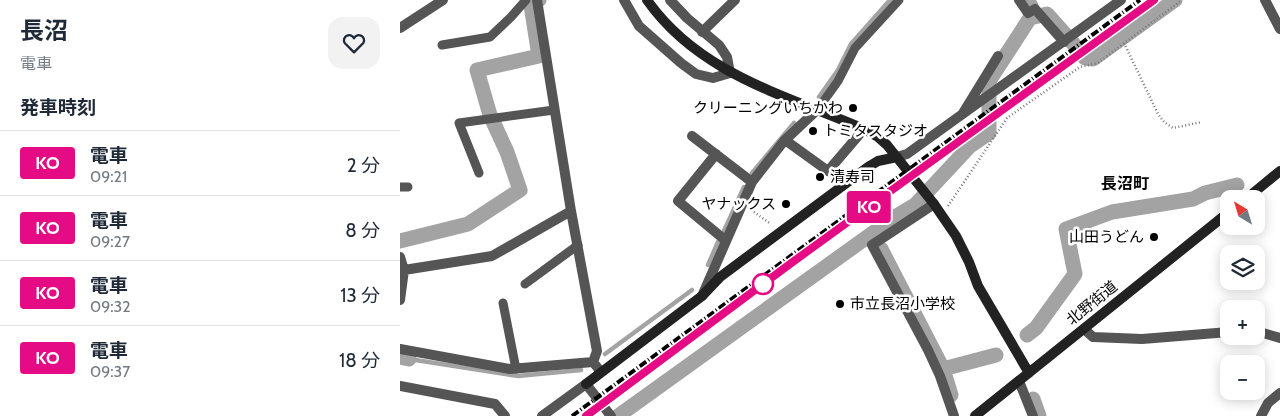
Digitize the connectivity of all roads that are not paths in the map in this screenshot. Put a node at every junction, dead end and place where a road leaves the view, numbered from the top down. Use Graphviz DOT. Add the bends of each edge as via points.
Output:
graph roads {
  1 [pos="443,0"];
  2 [pos="526,0"];
  3 [pos="536,0"];
  4 [pos="624,0"];
  5 [pos="647,0"];
  6 [pos="670,0"];
  7 [pos="735,0"];
  8 [pos="898,0"];
  9 [pos="1019,0"];
  10 [pos="1121,0"];
  11 [pos="1265,0"];
  12 [pos="400,28"];
  13 [pos="1280,29"];
  14 [pos="702,32"];
  15 [pos="1064,42"];
  16 [pos="442,44"];
  17 [pos="998,56"];
  18 [pos="730,73"];
  19 [pos="818,109"];
  20 [pos="554,110"];
  21 [pos="961,117"];
  22 [pos="864,129"];
  23 [pos="692,136"];
  24 [pos="785,140"];
  25 [pos="716,154"];
  26 [pos="897,157"];
  27 [pos="1280,171"];
  28 [pos="479,174"];
  29 [pos="752,182"];
  30 [pos="1257,190"];
  31 [pos="934,204"];
  32 [pos="570,211"];
  33 [pos="1220,219"];
  34 [pos="725,240"];
  35 [pos="578,245"];
  36 [pos="400,257"];
  37 [pos="404,270"];
  38 [pos="525,284"];
  39 [pos="702,296"];
  40 [pos="400,300"];
  41 [pos="503,303"];
  42 [pos="1084,329"];
  43 [pos="1220,333"];
  44 [pos="1265,334"];
  45 [pos="1280,338"];
  46 [pos="400,349"];
  47 [pos="593,362"];
  48 [pos="516,368"];
  49 [pos="601,372"];
  50 [pos="1029,373"];
  51 [pos="1019,381"];
  52 [pos="586,384"];
  53 [pos="400,386"];
  54 [pos="1004,393"];
  55 [pos="1280,393"];
  56 [pos="505,416"];
  57 [pos="542,416"];
  58 [pos="610,416"];
  59 [pos="954,416"];
  60 [pos="975,416"];
  61 [pos="984,416"];
  62 [pos="1033,416"];
  63 [pos="1261,416"];
  1 -- 12 [label="street"];
  2 -- 16 [label="lane" via="490,36"];
  3 -- 20 [label="street"];
  4 -- 18 [label="street" via="639,26 680,63 696,74 713,78"];
  5 -- 18 [label="street" via="682,39"];
  6 -- 14 [label="street"];
  7 -- 14 [label="street"];
  8 -- 19 [label="lane" via="855,48 838,81"];
  9 -- 15 [label="street" via="1028,13 1035,9"];
  10 -- 15 [label="street"];
  11 -- 13 [label="street"];
  14 -- 18 [label="street" via="719,45"];
  15 -- 21 [label="street"];
  17 -- 21 [label="street"];
  18 -- 19 [label="street"];
  19 -- 22 [label="street"];
  19 -- 24 [label="street"];
  20 -- 28 [label="lane" via="458,123"];
  20 -- 32 [label="street"];
  21 -- 26 [label="street"];
  22 -- 24 [label="street" via="828,172"];
  22 -- 26 [label="street" via="878,137"];
  23 -- 25 [label="street"];
  24 -- 29 [label="street"];
  25 -- 29 [label="street"];
  25 -- 34 [label="street" via="678,200"];
  26 -- 31 [label="street"];
  26 -- 39 [label="street" via="873,164 720,277"];
  27 -- 30 [label="street"];
  29 -- 34 [label="street"];
  31 -- 50 [label="street" via="956,236 978,286"];
  31 -- 59 [label="street" via="872,245 928,350"];
  32 -- 35 [label="street"];
  32 -- 37 [label="street" via="492,256"];
  33 -- 42 [label="street, 北野街道"];
  34 -- 39 [label="street"];
  35 -- 38 [label="lane"];
  35 -- 47 [label="street" via="597,351"];
  36 -- 37 [label="street"];
  37 -- 40 [label="street"];
  39 -- 49 [label="street"];
  41 -- 48 [label="lane"];
  42 -- 43 [label="street" via="1093,337 1142,338"];
  42 -- 50 [label="street, 北野街道"];
  44 -- 45 [label="street"];
  46 -- 48 [label="street"];
  47 -- 48 [label="street"];
  47 -- 49 [label="street"];
  49 -- 52 [label="street"];
  50 -- 51 [label="street, 北野街道"];
  51 -- 54 [label="street, 北野街道"];
  51 -- 62 [label="street"];
  52 -- 57 [label="street"];
  52 -- 58 [label="street"];
  53 -- 56 [label="street" via="495,404"];
  54 -- 60 [label="street, 北野街道"];
  54 -- 61 [label="street"];
  55 -- 63 [label="street" via="1268,403"];
}
